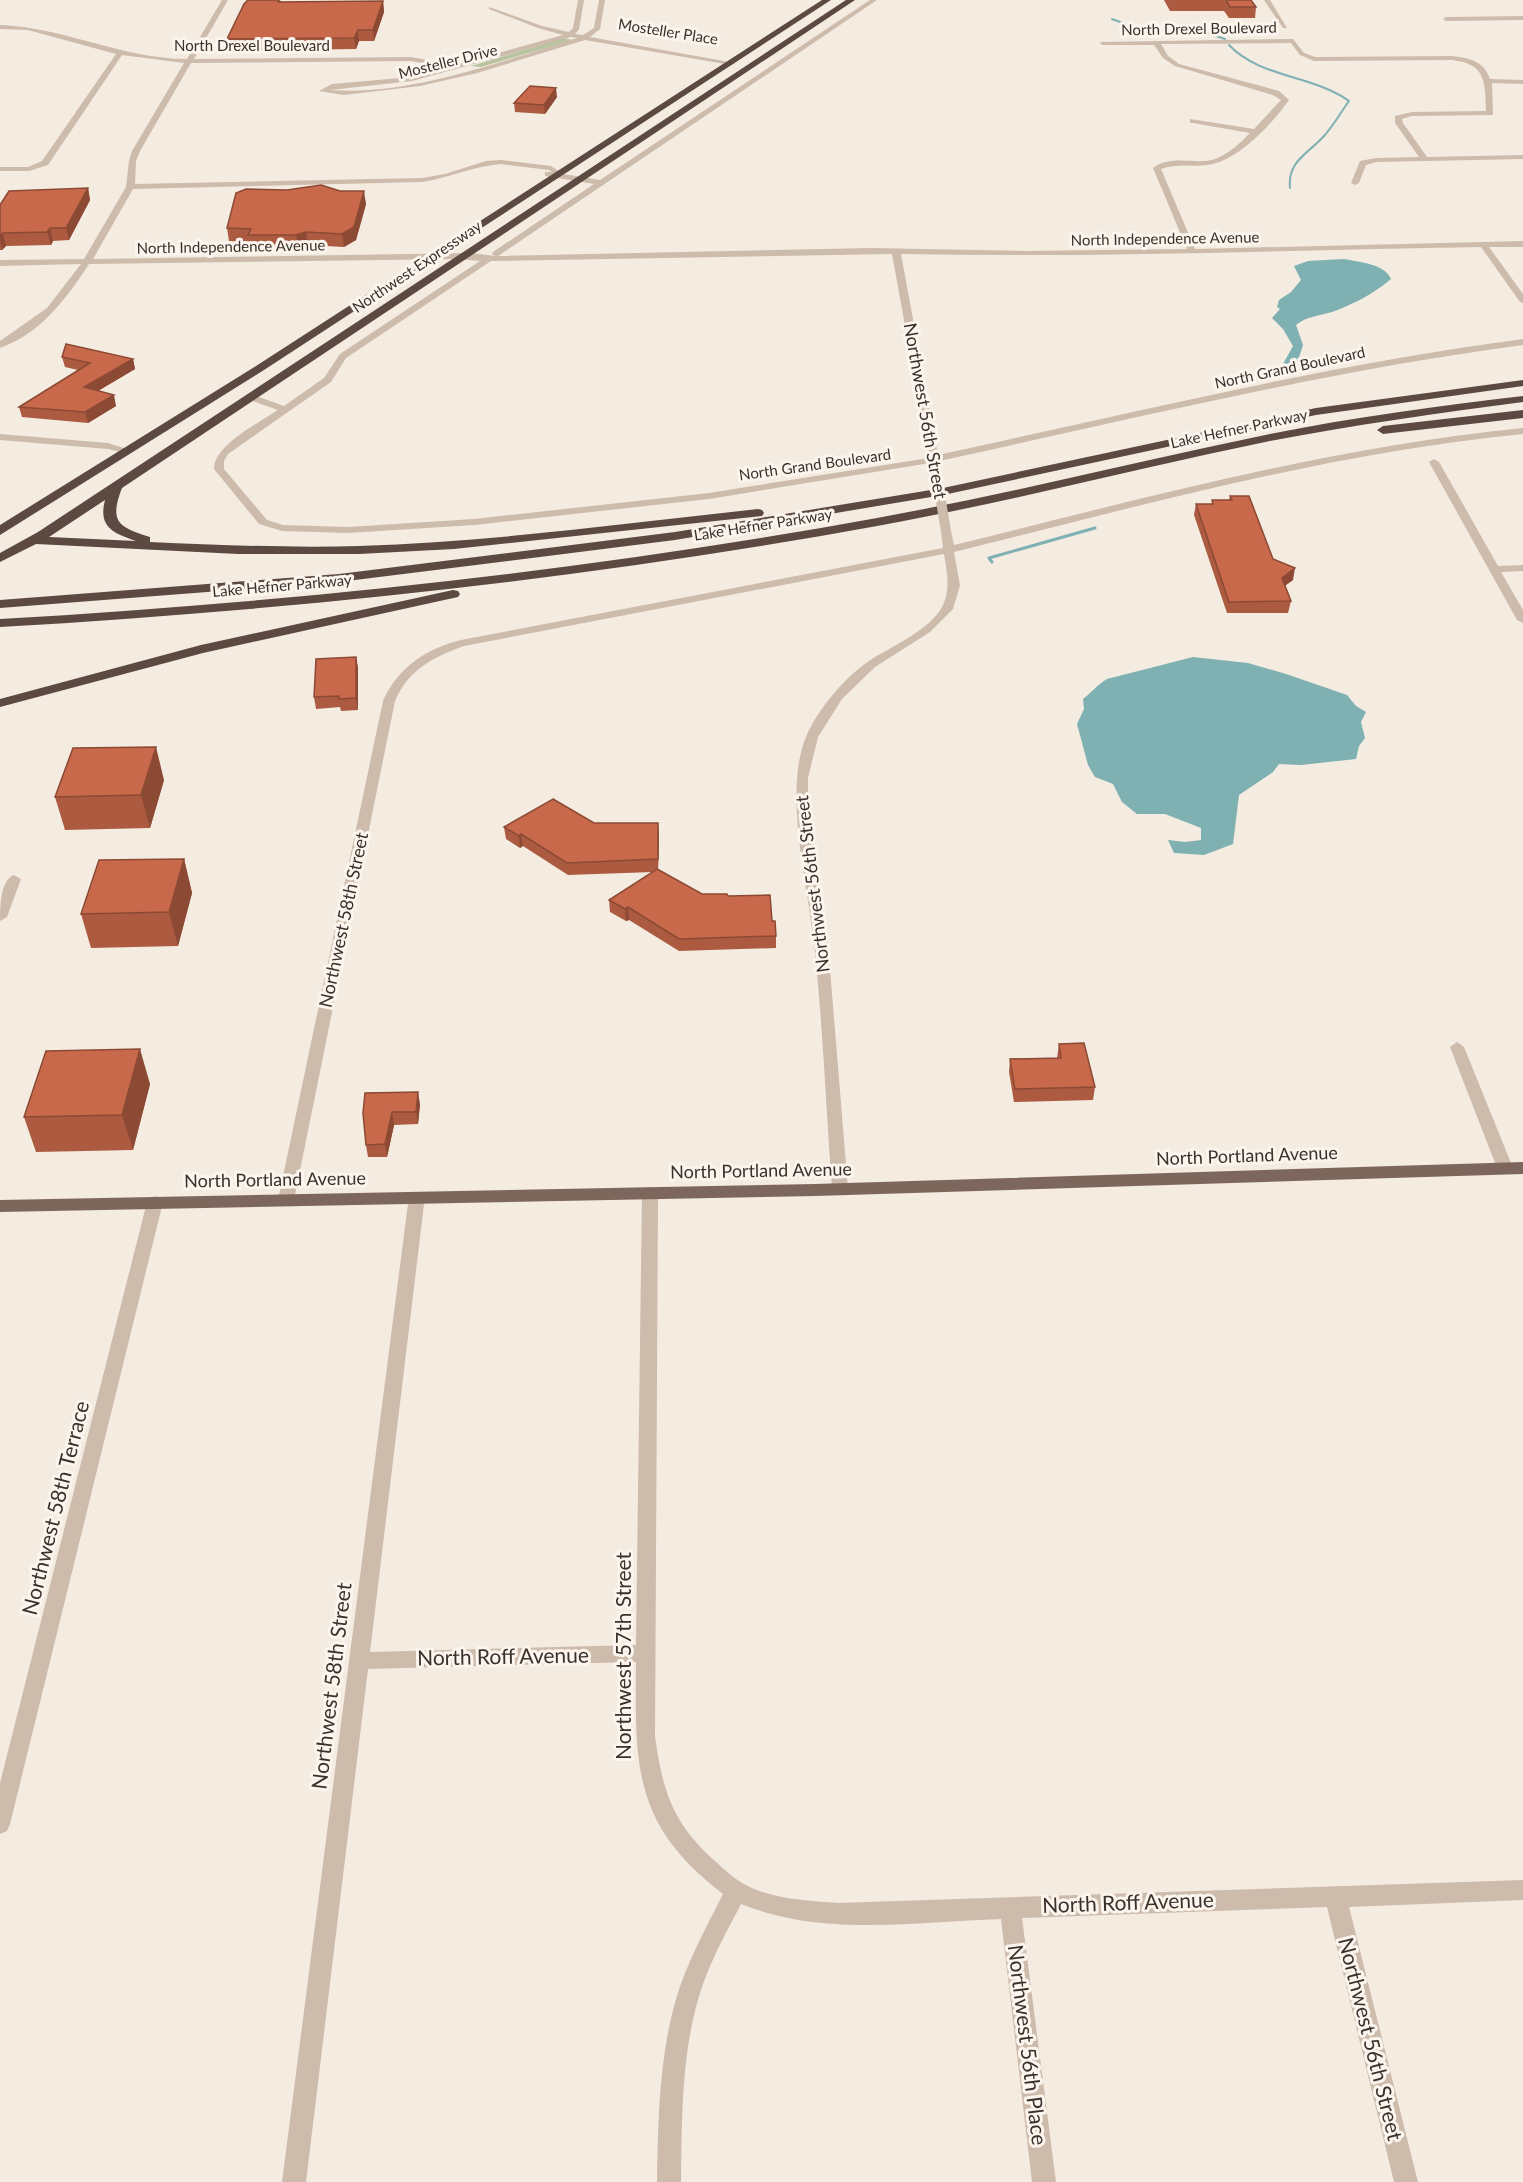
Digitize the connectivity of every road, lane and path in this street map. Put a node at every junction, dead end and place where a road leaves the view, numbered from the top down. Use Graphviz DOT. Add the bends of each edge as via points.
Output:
graph roads {
  1 [pos="225,0"];
  2 [pos="581,0"];
  3 [pos="602,0"];
  4 [pos="827,0"];
  5 [pos="851,0"];
  6 [pos="874,0"];
  7 [pos="1267,0"];
  8 [pos="491,8"];
  9 [pos="1523,18"];
  10 [pos="1446,19"];
  11 [pos="0,27"];
  12 [pos="1285,27"];
  13 [pos="574,33"];
  14 [pos="588,36"];
  15 [pos="1102,43"];
  16 [pos="1157,43"];
  17 [pos="760,44"];
  18 [pos="697,49"];
  19 [pos="772,51"];
  20 [pos="120,53"];
  21 [pos="687,55"];
  22 [pos="792,55"];
  23 [pos="740,57"];
  24 [pos="189,61"];
  25 [pos="731,63"];
  26 [pos="456,67"];
  27 [pos="749,67"];
  28 [pos="470,71"];
  29 [pos="1488,81"];
  30 [pos="1523,82"];
  31 [pos="1193,121"];
  32 [pos="1254,131"];
  33 [pos="1523,157"];
  34 [pos="1424,158"];
  35 [pos="470,168"];
  36 [pos="0,170"];
  37 [pos="480,173"];
  38 [pos="559,174"];
  39 [pos="580,179"];
  40 [pos="430,182"];
  41 [pos="602,183"];
  42 [pos="1355,183"];
  43 [pos="130,187"];
  44 [pos="1483,244"];
  45 [pos="1523,244"];
  46 [pos="896,252"];
  47 [pos="1192,252"];
  48 [pos="461,257"];
  49 [pos="492,257"];
  50 [pos="429,258"];
  51 [pos="86,262"];
  52 [pos="0,263"];
  53 [pos="1523,300"];
  54 [pos="1523,342"];
  55 [pos="0,345"];
  56 [pos="260,368"];
  57 [pos="1523,376"];
  58 [pos="1523,383"];
  59 [pos="1448,392"];
  60 [pos="250,397"];
  61 [pos="1523,399"];
  62 [pos="284,409"];
  63 [pos="194,410"];
  64 [pos="1523,414"];
  65 [pos="1523,431"];
  66 [pos="0,437"];
  67 [pos="128,451"];
  68 [pos="1205,452"];
  69 [pos="1434,462"];
  70 [pos="935,466"];
  71 [pos="142,469"];
  72 [pos="116,487"];
  73 [pos="906,498"];
  74 [pos="0,531"];
  75 [pos="0,538"];
  76 [pos="33,540"];
  77 [pos="164,545"];
  78 [pos="948,550"];
  79 [pos="0,558"];
  80 [pos="1523,568"];
  81 [pos="1494,569"];
  82 [pos="521,577"];
  83 [pos="0,604"];
  84 [pos="1523,620"];
  85 [pos="0,624"];
  86 [pos="0,703"];
  87 [pos="14,879"];
  88 [pos="0,917"];
  89 [pos="1457,1047"];
  90 [pos="1505,1168"];
  91 [pos="1523,1168"];
  92 [pos="840,1189"];
  93 [pos="650,1193"];
  94 [pos="417,1196"];
  95 [pos="286,1200"];
  96 [pos="155,1202"];
  97 [pos="0,1206"];
  98 [pos="647,1653"];
  99 [pos="359,1661"];
  100 [pos="0,1824"];
  101 [pos="1523,1890"];
  102 [pos="736,1891"];
  103 [pos="1335,1895"];
  104 [pos="1010,1908"];
  105 [pos="294,2182"];
  106 [pos="669,2182"];
  107 [pos="1044,2182"];
  108 [pos="1406,2182"];
  1 -- 24 [label="street"];
  2 -- 13 [label="street"];
  3 -- 14 [label="street" via="597,29"];
  4 -- 17 [label="highway, Northwest Expressway"];
  5 -- 19 [label="highway, Northwest Expressway"];
  6 -- 22 [label="street, Northwest Expressway"];
  7 -- 12 [label="street"];
  8 -- 13 [label="street" via="540,27"];
  9 -- 10 [label="street"];
  11 -- 20 [label="street, North Drexel Boulevard" via="39,30"];
  13 -- 14 [label="street"];
  13 -- 26 [label="street, Mosteller Drive"];
  14 -- 18 [label="street, Mosteller Place"];
  14 -- 21 [label="street, Mosteller Place"];
  14 -- 28 [label="street, Mosteller Drive"];
  15 -- 16 [label="street, North Drexel Boulevard"];
  16 -- 29 [label="street, North Drexel Boulevard" via="1293,41 1309,58 1358,63 1467,60 1477,64"];
  16 -- 32 [label="street" via="1165,57 1177,65 1284,98 1280,107"];
  17 -- 19 [label="highway"];
  17 -- 23 [label="highway, Northwest Expressway"];
  18 -- 21 [label="street"];
  18 -- 23 [label="street, Mosteller Place"];
  19 -- 22 [label="highway"];
  19 -- 27 [label="highway, Northwest Expressway"];
  20 -- 24 [label="street, North Drexel Boulevard"];
  20 -- 36 [label="street" via="45,163 29,169"];
  21 -- 25 [label="street, Mosteller Place"];
  22 -- 41 [label="street, Northwest Expressway"];
  23 -- 25 [label="highway, Northwest Expressway"];
  23 -- 27 [label="highway"];
  24 -- 26 [label="street, North Drexel Boulevard" via="411,59"];
  24 -- 43 [label="street" via="131,160"];
  25 -- 38 [label="highway, Northwest Expressway"];
  26 -- 28 [label="street, North Drexel Boulevard"];
  26 -- 28 [label="street, Mosteller Drive" via="412,80 323,91 389,90"];
  27 -- 39 [label="highway, Northwest Expressway"];
  29 -- 30 [label="street"];
  29 -- 34 [label="street" via="1490,113 1412,114 1398,118"];
  31 -- 32 [label="street"];
  32 -- 47 [label="street" via="1223,159 1157,168"];
  33 -- 34 [label="street"];
  34 -- 42 [label="street" via="1368,161 1363,163"];
  35 -- 37 [label="street"];
  35 -- 38 [label="street" via="515,162 551,168"];
  35 -- 40 [label="street"];
  37 -- 38 [label="street" via="509,168"];
  37 -- 40 [label="street"];
  38 -- 39 [label="street"];
  38 -- 50 [label="highway, Northwest Expressway"];
  39 -- 41 [label="street"];
  39 -- 48 [label="highway, Northwest Expressway"];
  40 -- 43 [label="street"];
  41 -- 49 [label="street, Northwest Expressway"];
  43 -- 51 [label="street"];
  44 -- 45 [label="street, North Independence Avenue"];
  44 -- 47 [label="street, North Independence Avenue"];
  44 -- 53 [label="street"];
  46 -- 47 [label="street, North Independence Avenue"];
  46 -- 49 [label="street, North Independence Avenue"];
  46 -- 70 [label="street, Northwest 56th Street"];
  48 -- 49 [label="street, North Independence Avenue"];
  48 -- 50 [label="street, North Independence Avenue"];
  48 -- 60 [label="highway, Northwest Expressway"];
  49 -- 62 [label="street, Northwest Expressway" via="344,356 328,380"];
  50 -- 51 [label="street, North Independence Avenue"];
  50 -- 56 [label="highway, Northwest Expressway"];
  51 -- 52 [label="street, North Independence Avenue"];
  51 -- 55 [label="street" via="55,306"];
  54 -- 70 [label="street, North Grand Boulevard" via="1337,372"];
  56 -- 60 [label="highway" via="245,389"];
  56 -- 63 [label="highway, Northwest Expressway"];
  57 -- 59 [label="highway"];
  58 -- 59 [label="highway, Lake Hefner Parkway"];
  59 -- 73 [label="highway, Lake Hefner Parkway" via="1250,424"];
  60 -- 62 [label="street"];
  60 -- 71 [label="highway, Northwest Expressway"];
  61 -- 68 [label="highway, Lake Hefner Parkway" via="1370,420"];
  62 -- 70 [label="street, North Grand Boulevard" via="230,446 219,461 219,469 263,522 282,528 348,530 474,522"];
  63 -- 67 [label="highway, Northwest Expressway"];
  63 -- 71 [label="highway" via="201,414 200,418"];
  64 -- 68 [label="highway"];
  65 -- 78 [label="street" via="1462,437 1291,466"];
  66 -- 67 [label="street"];
  67 -- 74 [label="highway, Northwest Expressway"];
  68 -- 82 [label="highway, Lake Hefner Parkway" via="870,524"];
  69 -- 81 [label="street"];
  70 -- 78 [label="street, Northwest 56th Street, bridge"];
  71 -- 72 [label="highway, Northwest Expressway"];
  72 -- 76 [label="highway, Northwest Expressway"];
  72 -- 77 [label="highway" via="108,505 110,522 127,534"];
  73 -- 77 [label="highway" via="431,546 304,551"];
  73 -- 83 [label="highway, Lake Hefner Parkway" via="665,539 492,562 224,589"];
  75 -- 76 [label="highway"];
  76 -- 77 [label="highway"];
  76 -- 79 [label="highway, Northwest Expressway"];
  78 -- 92 [label="street, Northwest 56th Street" via="954,585 947,609 926,630 872,665 837,697 812,737 805,761 802,803 821,945"];
  78 -- 95 [label="street, Northwest 58th Street" via="461,643 429,656 400,677 389,700"];
  80 -- 81 [label="street"];
  81 -- 84 [label="street"];
  82 -- 85 [label="highway, Lake Hefner Parkway" via="174,613"];
  82 -- 86 [label="highway" via="416,604 224,643"];
  87 -- 88 [label="street"];
  89 -- 90 [label="street"];
  90 -- 91 [label="main road, North Portland Avenue"];
  90 -- 92 [label="main road, North Portland Avenue"];
  92 -- 93 [label="main road, North Portland Avenue"];
  93 -- 94 [label="main road, North Portland Avenue"];
  93 -- 98 [label="street, Northwest 57th Street"];
  94 -- 95 [label="main road, North Portland Avenue"];
  94 -- 99 [label="street, Northwest 58th Street"];
  95 -- 96 [label="main road, North Portland Avenue"];
  96 -- 97 [label="main road, North Portland Avenue"];
  96 -- 100 [label="street, Northwest 58th Terrace"];
  98 -- 99 [label="street, North Roff Avenue"];
  98 -- 102 [label="street, Northwest 57th Street" via="645,1736 648,1771 656,1796 669,1826 684,1847"];
  99 -- 105 [label="street, Northwest 58th Street"];
  101 -- 103 [label="street, North Roff Avenue"];
  102 -- 104 [label="street, North Roff Avenue" via="758,1901 837,1914"];
  102 -- 106 [label="street" via="704,1956 675,2049"];
  103 -- 104 [label="street, North Roff Avenue"];
  103 -- 108 [label="street, Northwest 56th Street"];
  104 -- 107 [label="street, Northwest 56th Place"];
}
